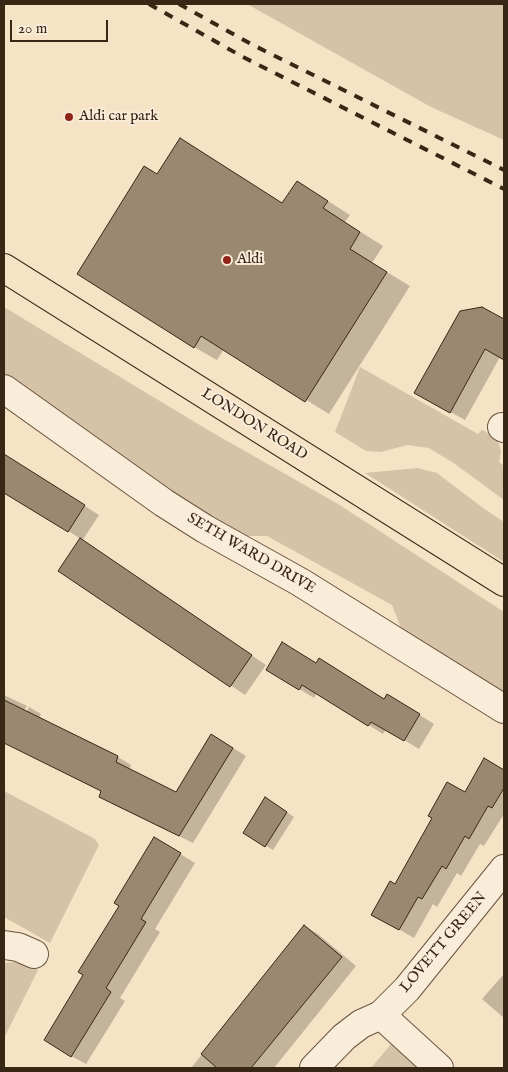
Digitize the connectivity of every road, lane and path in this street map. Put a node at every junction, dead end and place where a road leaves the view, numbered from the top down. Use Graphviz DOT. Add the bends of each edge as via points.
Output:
graph roads {
  1 [pos="4,268"];
  2 [pos="4,389"];
  3 [pos="504,582"];
  4 [pos="504,708"];
  5 [pos="504,869"];
  6 [pos="4,945"];
  7 [pos="34,954"];
  8 [pos="381,1015"];
  9 [pos="314,1068"];
  10 [pos="440,1068"];
  1 -- 3 [label="highway, LONDON ROAD"];
  2 -- 4 [label="street, SETH WARD DRIVE" via="164,503 300,582"];
  5 -- 8 [label="street, LOVETT GREEN" via="407,989"];
  6 -- 7 [label="street" via="18,946"];
  8 -- 9 [label="street, LOVETT GREEN" via="344,1036"];
  8 -- 10 [label="street"];
}
